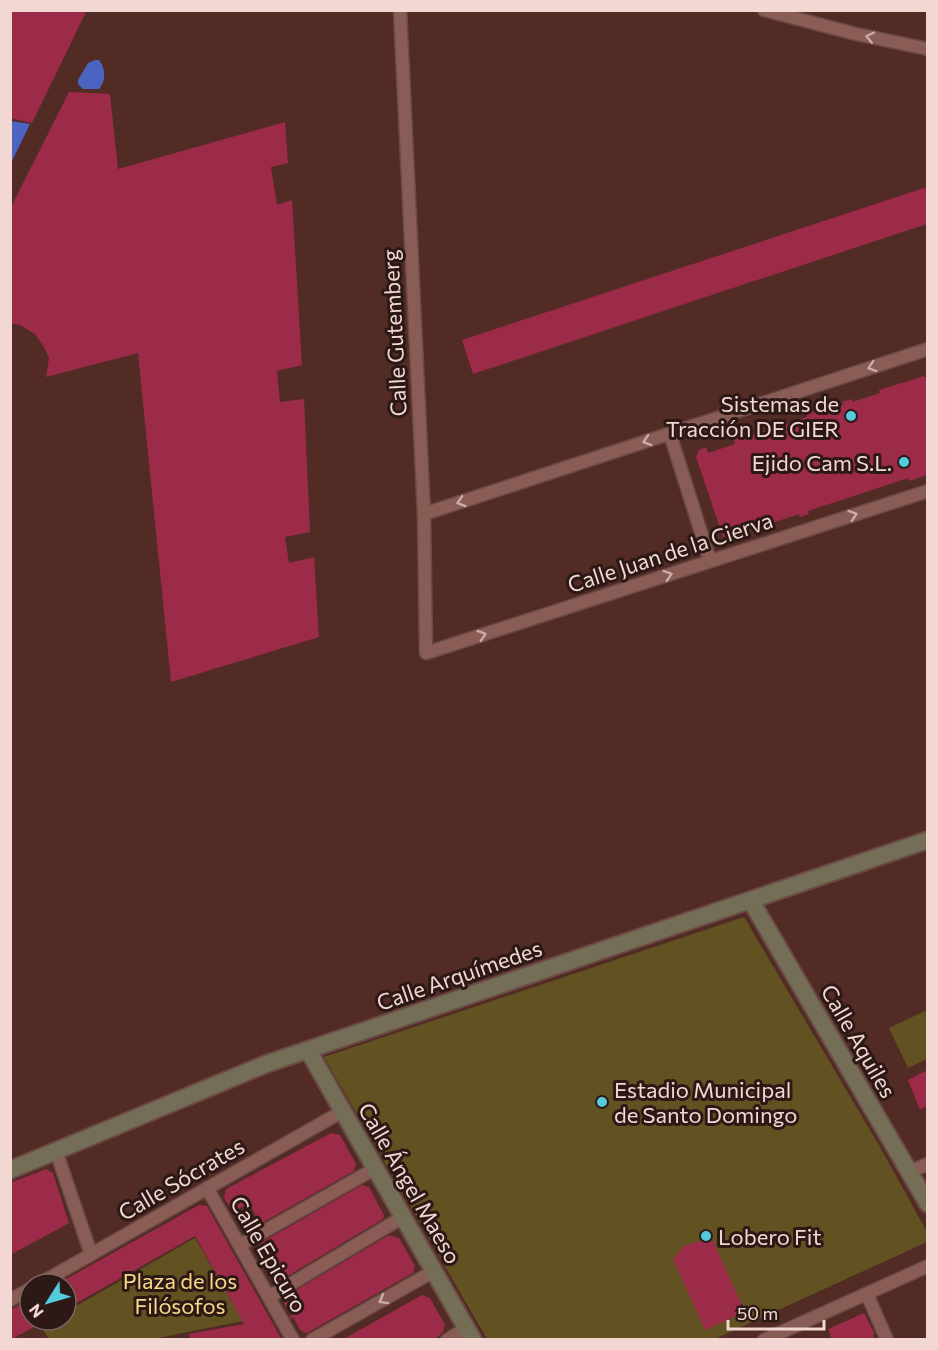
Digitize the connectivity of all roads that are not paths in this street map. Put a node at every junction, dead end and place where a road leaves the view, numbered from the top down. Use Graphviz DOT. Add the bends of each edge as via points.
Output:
graph roads {
  1 [pos="400,10"];
  2 [pos="764,10"];
  3 [pos="927,49"];
  4 [pos="927,349"];
  5 [pos="670,434"];
  6 [pos="927,491"];
  7 [pos="424,514"];
  8 [pos="710,561"];
  9 [pos="426,653"];
  10 [pos="927,840"];
  11 [pos="751,901"];
  12 [pos="308,1050"];
  13 [pos="343,1111"];
  14 [pos="56,1151"];
  15 [pos="927,1164"];
  16 [pos="376,1168"];
  17 [pos="10,1170"];
  18 [pos="909,1172"];
  19 [pos="207,1188"];
  20 [pos="927,1204"];
  21 [pos="403,1217"];
  22 [pos="240,1245"];
  23 [pos="91,1254"];
  24 [pos="927,1266"];
  25 [pos="434,1271"];
  26 [pos="60,1272"];
  27 [pos="867,1294"];
  28 [pos="269,1298"];
  29 [pos="470,1334"];
  30 [pos="293,1340"];
  31 [pos="312,1340"];
  32 [pos="447,1340"];
  33 [pos="764,1340"];
  34 [pos="887,1340"];
  1 -- 7 [label="street, Calle Gutemberg"];
  3 -- 2 [label="street, one-way"];
  4 -- 5 [label="street, one-way"];
  5 -- 7 [label="street, one-way"];
  5 -- 8 [label="street"];
  8 -- 6 [label="street, Calle Juan de la Cierva, one-way"];
  7 -- 9 [label="street, Calle Gutemberg"];
  9 -- 8 [label="street, Calle Juan de la Cierva, one-way"];
  10 -- 11 [label="street, Calle Arquímedes"];
  11 -- 12 [label="street, Calle Arquímedes"];
  11 -- 18 [label="street, Calle Aquiles"];
  12 -- 13 [label="street, Calle Ángel Maeso"];
  12 -- 14 [label="street, Calle Arquímedes"];
  13 -- 16 [label="street, Calle Ángel Maeso"];
  13 -- 19 [label="street, Calle Sócrates"];
  14 -- 17 [label="street, Calle Arquímedes"];
  14 -- 23 [label="street"];
  15 -- 18 [label="street"];
  16 -- 21 [label="street, Calle Ángel Maeso"];
  16 -- 22 [label="street"];
  18 -- 20 [label="street, Calle Aquiles"];
  19 -- 22 [label="street, Calle Epicuro"];
  19 -- 23 [label="street, Calle Sócrates"];
  21 -- 25 [label="street, Calle Ángel Maeso"];
  21 -- 28 [label="street"];
  22 -- 28 [label="street, Calle Epicuro"];
  23 -- 26 [label="street, Calle Sócrates"];
  24 -- 27 [label="street"];
  25 -- 29 [label="street, Calle Ángel Maeso"];
  25 -- 31 [label="street, one-way"];
  27 -- 33 [label="street"];
  27 -- 34 [label="street"];
  28 -- 30 [label="street, Calle Epicuro"];
  29 -- 32 [label="street"];
}
